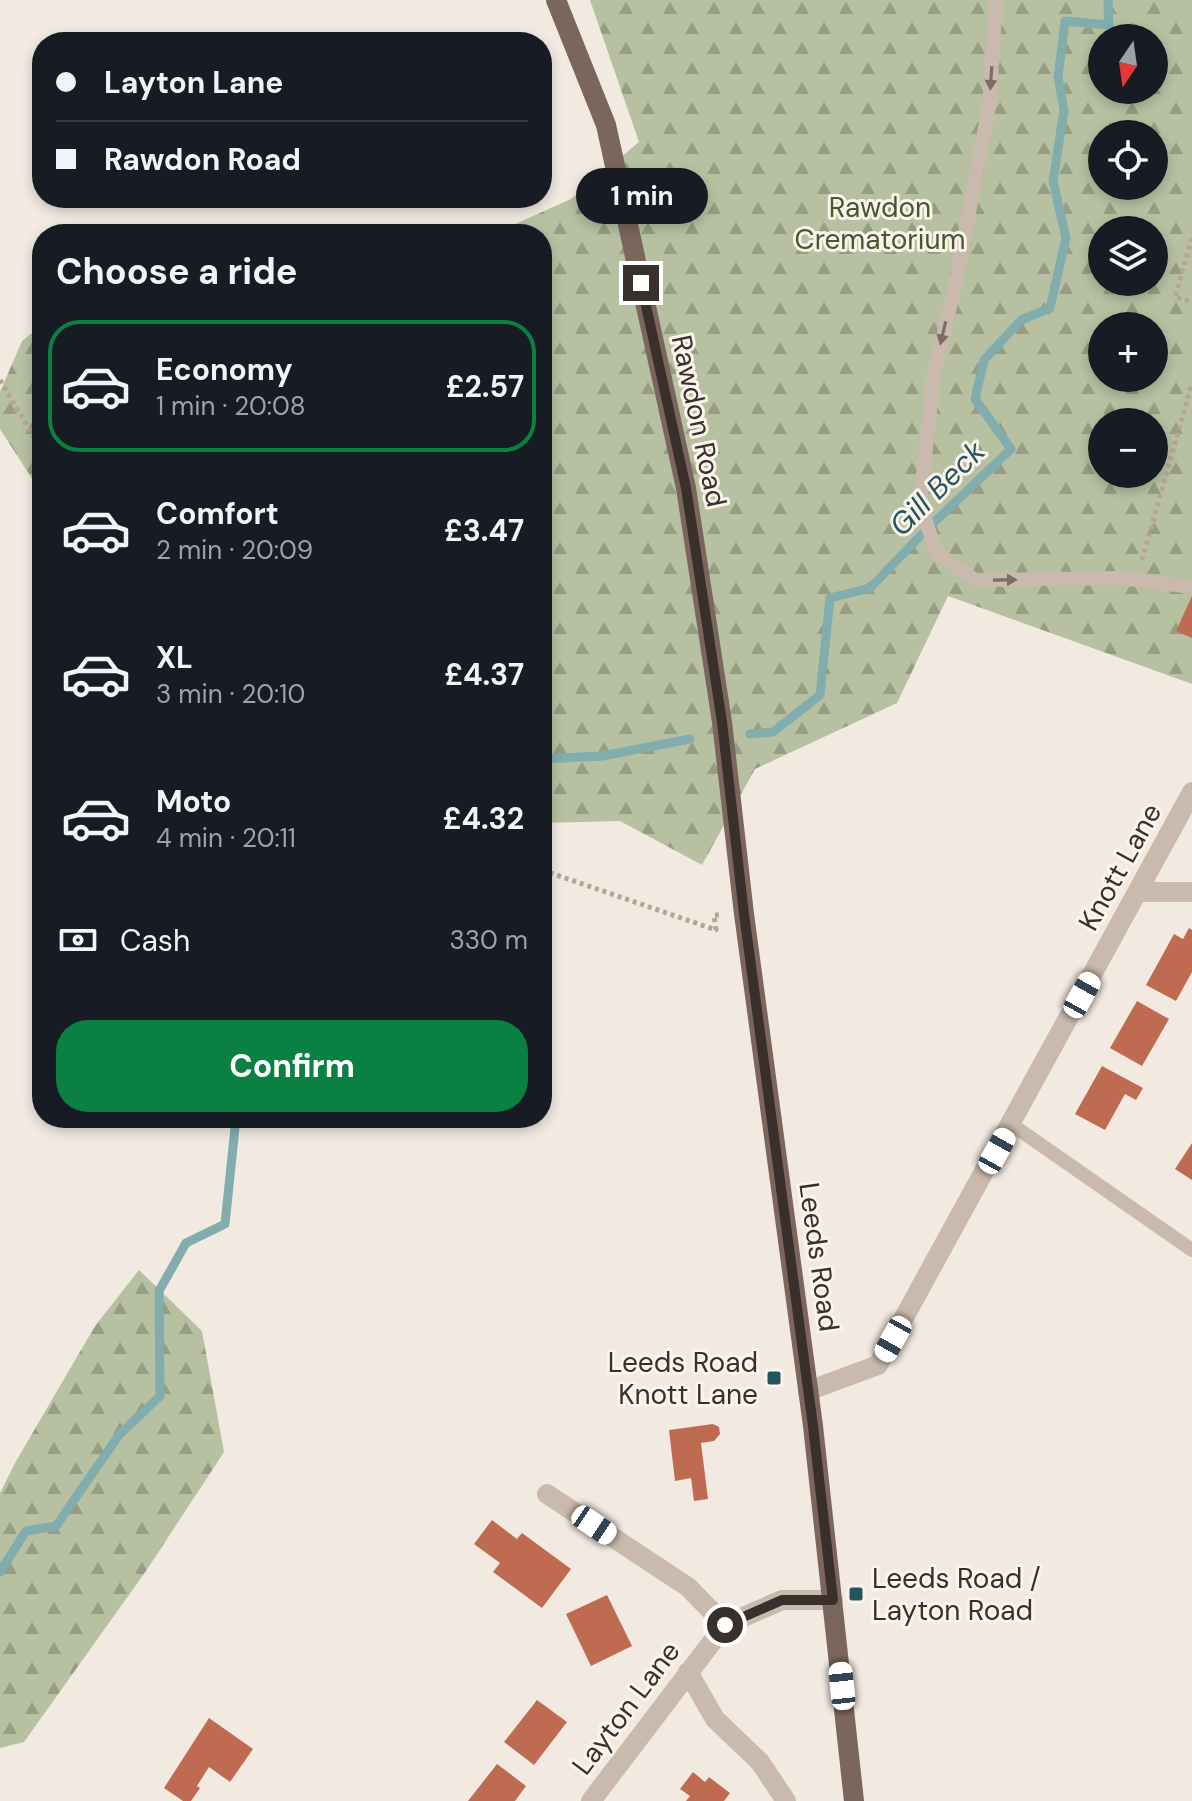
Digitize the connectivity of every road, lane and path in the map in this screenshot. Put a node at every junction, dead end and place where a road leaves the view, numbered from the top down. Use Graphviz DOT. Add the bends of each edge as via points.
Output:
graph roads {
  1 [pos="556,0"];
  2 [pos="996,0"];
  3 [pos="1192,238"];
  4 [pos="1192,302"];
  5 [pos="0,380"];
  6 [pos="1192,383"];
  7 [pos="32,434"];
  8 [pos="1136,580"];
  9 [pos="1192,587"];
  10 [pos="722,722"];
  11 [pos="1191,801"];
  12 [pos="552,873"];
  13 [pos="1138,892"];
  14 [pos="1192,892"];
  15 [pos="714,915"];
  16 [pos="1011,1124"];
  17 [pos="1192,1250"];
  18 [pos="808,1391"];
  19 [pos="547,1494"];
  20 [pos="833,1600"];
  21 [pos="725,1625"];
  22 [pos="688,1672"];
  23 [pos="591,1801"];
  24 [pos="786,1801"];
  25 [pos="854,1801"];
  1 -- 10 [label="main road, Rawdon Road" via="606,125 686,488"];
  2 -- 8 [label="lane, one-way" via="989,107 934,374 920,503 936,552 975,580"];
  3 -- 4 [label="path" via="1175,297"];
  5 -- 7 [label="path"];
  6 -- 8 [label="path"];
  8 -- 9 [label="lane"];
  10 -- 18 [label="main road, Leeds Road"];
  11 -- 13 [label="street, Knott Lane"];
  12 -- 15 [label="path" via="716,930"];
  13 -- 14 [label="street"];
  13 -- 16 [label="street, Knott Lane"];
  16 -- 17 [label="lane"];
  16 -- 18 [label="street, Knott Lane" via="878,1365"];
  18 -- 20 [label="main road, Leeds Road"];
  19 -- 21 [label="street" via="688,1587"];
  20 -- 21 [label="street, Layton Lane" via="782,1600"];
  20 -- 25 [label="main road, Leeds Road"];
  21 -- 22 [label="street, Layton Lane"];
  22 -- 23 [label="street, Layton Lane"];
  22 -- 24 [label="street" via="715,1719 760,1762"];
}
